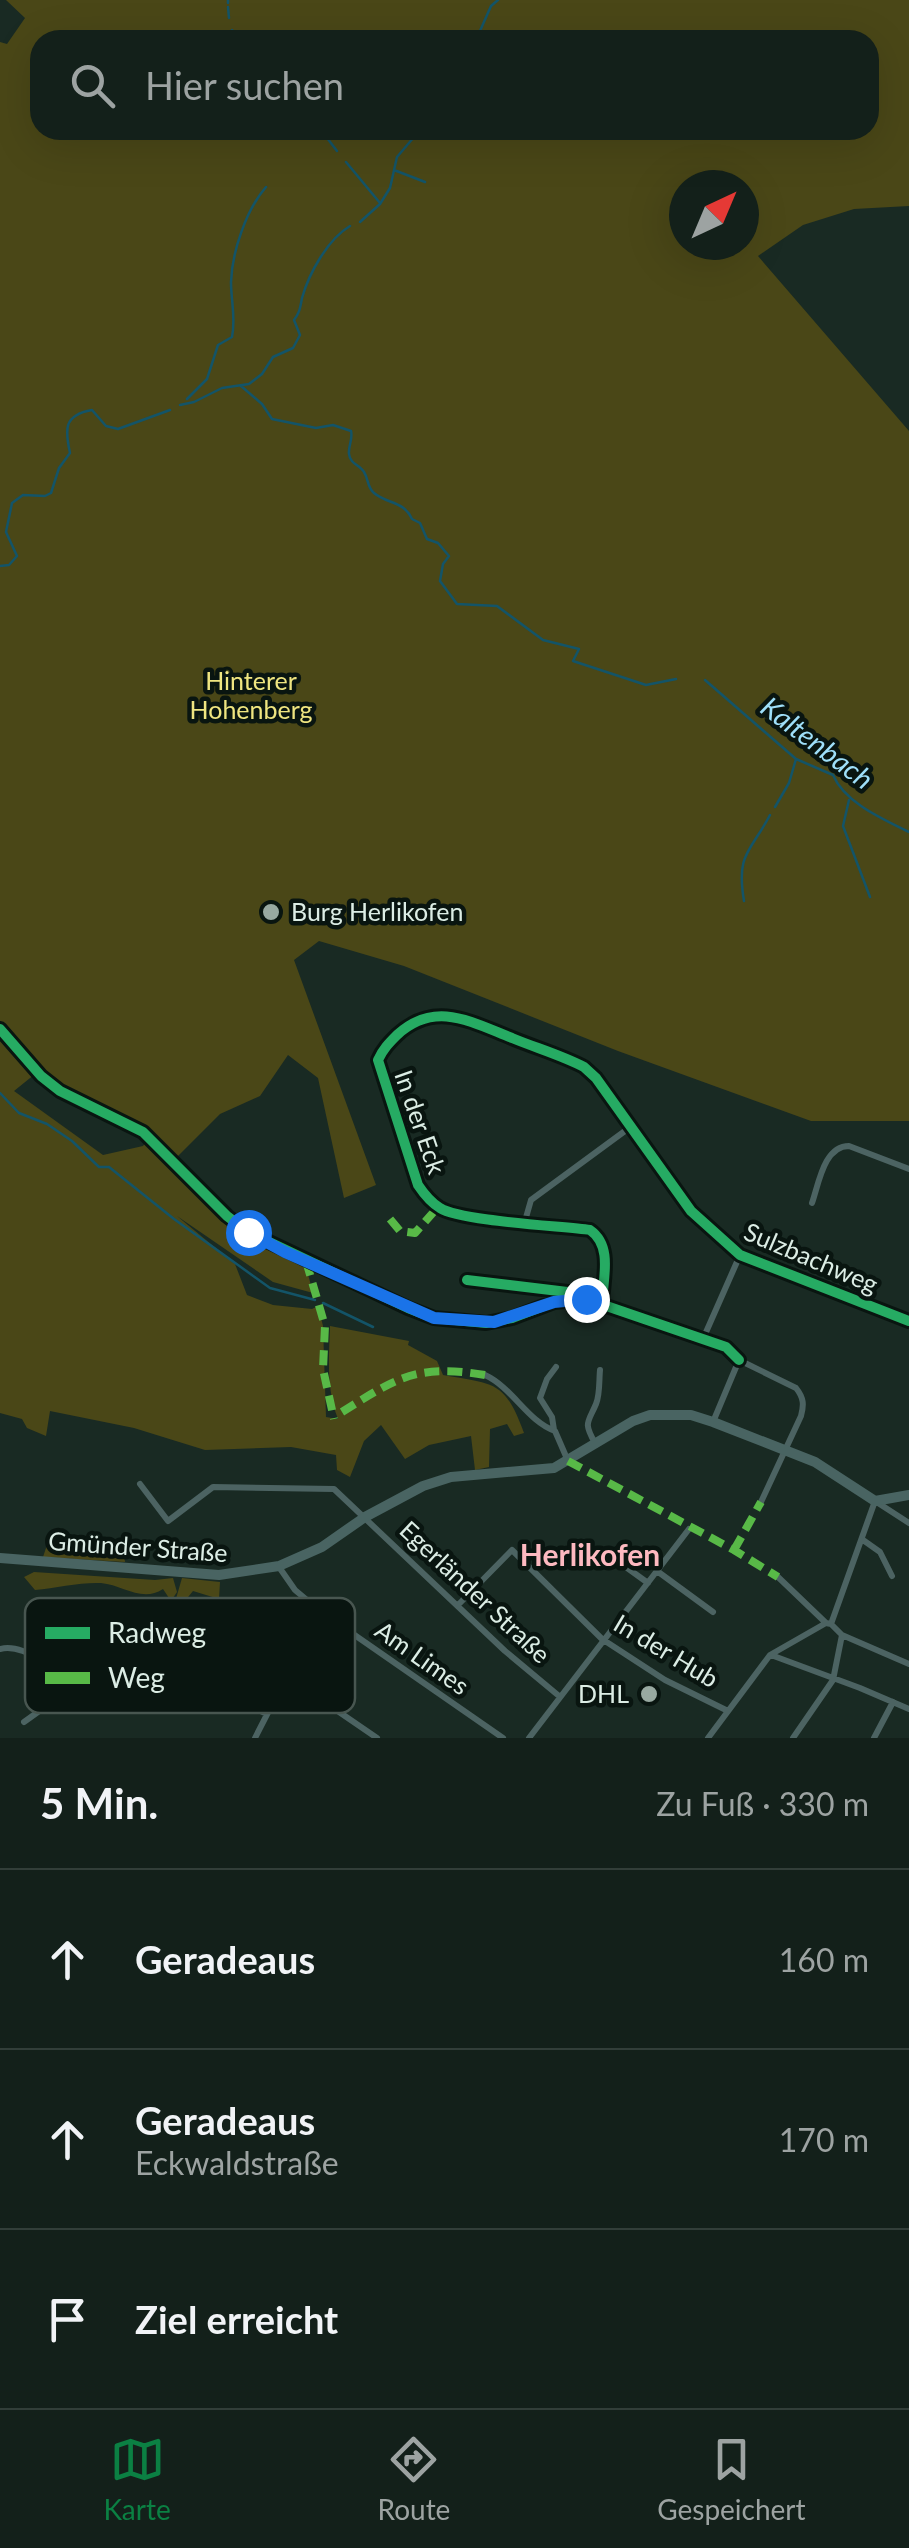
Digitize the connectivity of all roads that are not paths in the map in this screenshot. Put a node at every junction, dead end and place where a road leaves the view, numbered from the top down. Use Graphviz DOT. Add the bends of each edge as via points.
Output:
graph roads {
  1 [pos="0,1029"];
  2 [pos="629,1128"];
  3 [pos="909,1169"];
  4 [pos="812,1203"];
  5 [pos="525,1222"];
  6 [pos="740,1255"];
  7 [pos="467,1280"];
  8 [pos="602,1303"];
  9 [pos="908,1318"];
  10 [pos="702,1339"];
  11 [pos="740,1360"];
  12 [pos="556,1367"];
  13 [pos="600,1370"];
  14 [pos="485,1375"];
  15 [pos="713,1422"];
  16 [pos="555,1431"];
  17 [pos="596,1444"];
  18 [pos="787,1452"];
  19 [pos="568,1461"];
  20 [pos="140,1484"];
  21 [pos="909,1495"];
  22 [pos="875,1501"];
  23 [pos="761,1502"];
  24 [pos="365,1517"];
  25 [pos="909,1523"];
  26 [pos="689,1528"];
  27 [pos="863,1540"];
  28 [pos="604,1552"];
  29 [pos="0,1558"];
  30 [pos="279,1566"];
  31 [pos="657,1571"];
  32 [pos="892,1576"];
  33 [pos="778,1577"];
  34 [pos="648,1583"];
  35 [pos="304,1598"];
  36 [pos="458,1606"];
  37 [pos="713,1612"];
  38 [pos="829,1624"];
  39 [pos="355,1636"];
  40 [pos="842,1636"];
  41 [pos="602,1639"];
  42 [pos="0,1649"];
  43 [pos="25,1653"];
  44 [pos="770,1655"];
  45 [pos="909,1664"];
  46 [pos="833,1680"];
  47 [pos="559,1696"];
  48 [pos="893,1702"];
  49 [pos="909,1710"];
  50 [pos="728,1711"];
  51 [pos="37,1713"];
  52 [pos="341,1713"];
  53 [pos="266,1714"];
  54 [pos="24,1722"];
  55 [pos="256,1738"];
  56 [pos="377,1738"];
  57 [pos="503,1738"];
  58 [pos="529,1738"];
  59 [pos="708,1738"];
  60 [pos="793,1738"];
  61 [pos="874,1738"];
  1 -- 8 [label="street" via="60,1091 143,1132 248,1232 408,1308 486,1323 554,1302"];
  2 -- 5 [label="street" via="531,1200"];
  2 -- 5 [label="street, In der Eck" via="596,1078 566,1058 453,1017 410,1023 378,1060 418,1185 448,1212"];
  2 -- 6 [label="street, Sulzbachweg" via="691,1211"];
  3 -- 4 [label="street" via="839,1146 830,1153"];
  5 -- 8 [label="street, In der Eck" via="598,1235 605,1249"];
  6 -- 9 [label="street, Sulzbachweg"];
  6 -- 10 [label="street"];
  7 -- 8 [label="street" via="584,1294"];
  8 -- 10 [label="street"];
  10 -- 11 [label="street"];
  11 -- 15 [label="street"];
  11 -- 18 [label="street" via="801,1394 802,1416"];
  12 -- 16 [label="street" via="540,1398"];
  13 -- 17 [label="street" via="587,1424"];
  14 -- 16 [label="street"];
  15 -- 17 [label="main road, Gmünder Straße" via="650,1415"];
  15 -- 18 [label="main road, Gmünder Straße"];
  16 -- 19 [label="street"];
  17 -- 19 [label="main road, Gmünder Straße"];
  18 -- 22 [label="main road, Gmünder Straße"];
  18 -- 23 [label="street"];
  19 -- 24 [label="main road, Gmünder Straße" via="538,1472 451,1477"];
  20 -- 24 [label="street, Egerländer Straße" via="168,1521 213,1487 334,1490"];
  21 -- 22 [label="main road"];
  22 -- 25 [label="street"];
  22 -- 27 [label="street"];
  24 -- 30 [label="main road, Gmünder Straße"];
  24 -- 36 [label="street, Egerländer Straße"];
  26 -- 31 [label="street"];
  27 -- 32 [label="street" via="880,1552"];
  27 -- 38 [label="street"];
  28 -- 34 [label="street"];
  29 -- 30 [label="main road, Gmünder Straße" via="219,1576"];
  30 -- 35 [label="street, Am Limes"];
  31 -- 34 [label="street"];
  31 -- 37 [label="street"];
  33 -- 38 [label="street"];
  34 -- 41 [label="street"];
  36 -- 41 [label="street, In der Hub" via="512,1550"];
  36 -- 47 [label="street, Egerländer Straße"];
  38 -- 40 [label="street"];
  38 -- 44 [label="street"];
  39 -- 57 [label="street, Am Limes"];
  40 -- 45 [label="street"];
  40 -- 46 [label="street"];
  41 -- 47 [label="street"];
  41 -- 50 [label="street, In der Hub"];
  42 -- 43 [label="street"];
  44 -- 46 [label="street"];
  44 -- 50 [label="street"];
  46 -- 48 [label="street"];
  46 -- 60 [label="street"];
  47 -- 58 [label="street"];
  48 -- 49 [label="street"];
  48 -- 61 [label="street"];
  50 -- 59 [label="street"];
  51 -- 54 [label="street"];
  52 -- 56 [label="street"];
  53 -- 55 [label="street"];
}
